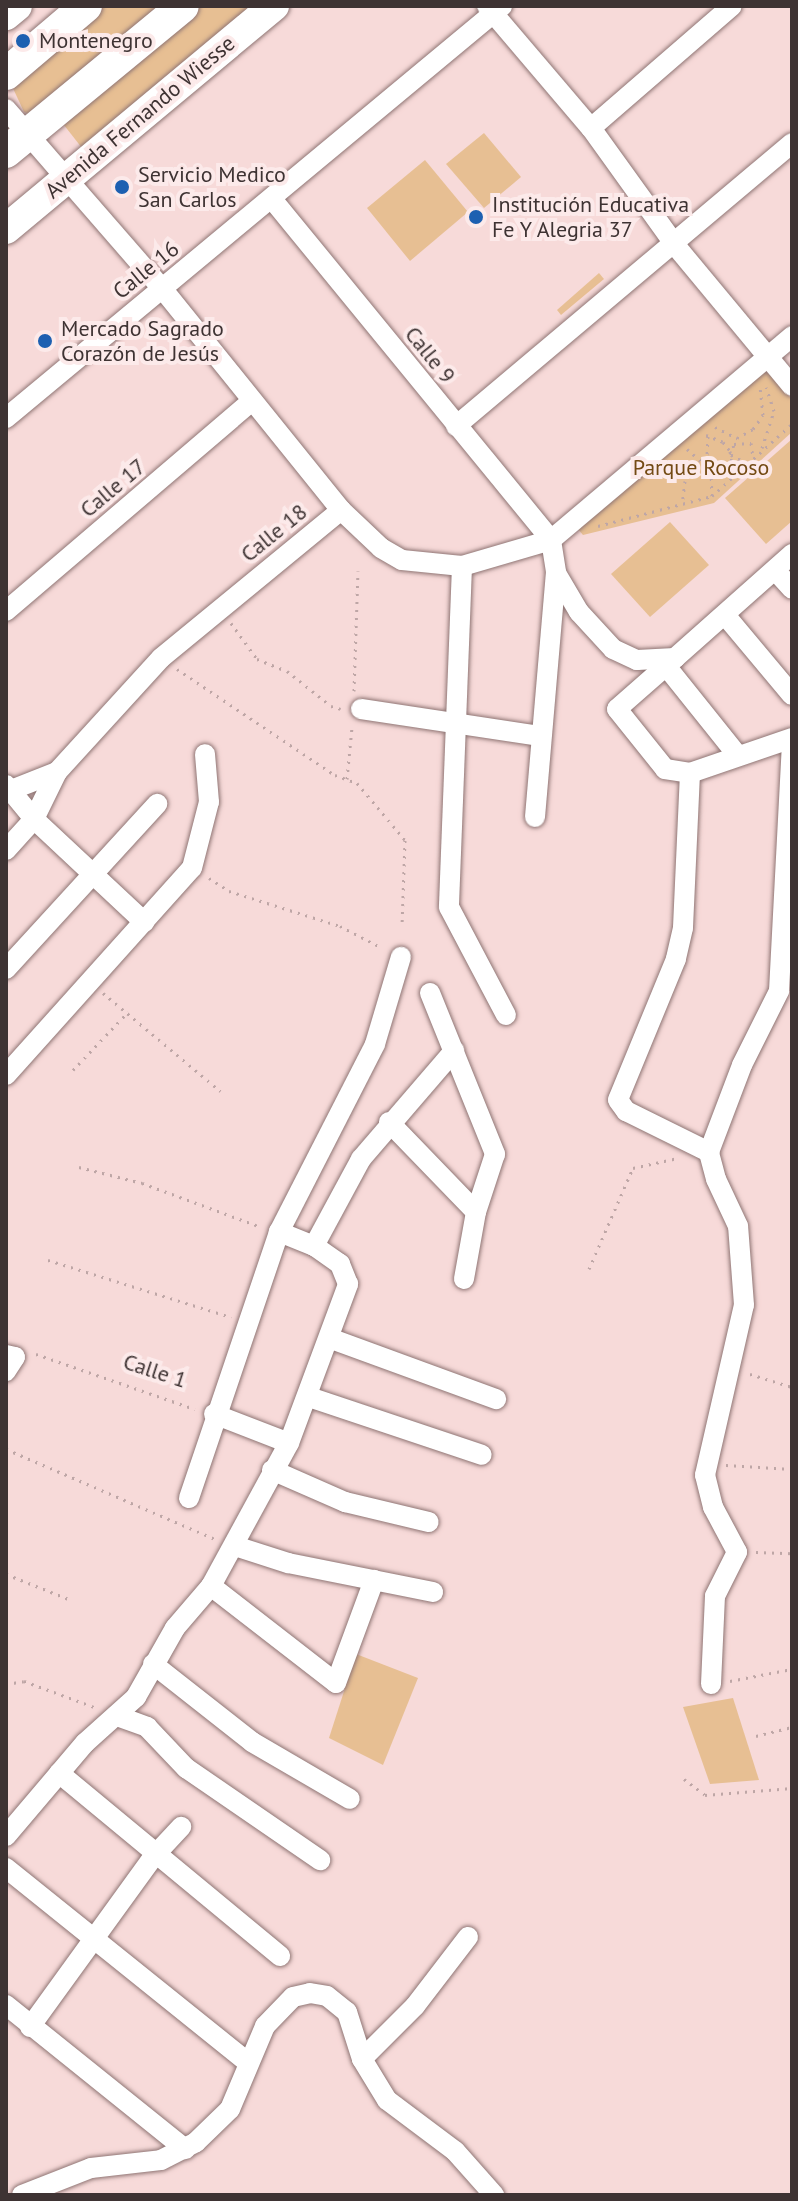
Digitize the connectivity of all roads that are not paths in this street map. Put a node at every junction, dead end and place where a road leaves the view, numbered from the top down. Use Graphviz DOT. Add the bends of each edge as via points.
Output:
graph roads {
  1 [pos="17,6"];
  2 [pos="86,6"];
  3 [pos="183,6"];
  4 [pos="274,6"];
  5 [pos="732,6"];
  6 [pos="494,8"];
  7 [pos="6,15"];
  8 [pos="6,74"];
  9 [pos="6,109"];
  10 [pos="591,128"];
  11 [pos="18,143"];
  12 [pos="792,143"];
  13 [pos="68,178"];
  14 [pos="272,199"];
  15 [pos="6,229"];
  16 [pos="675,245"];
  17 [pos="161,287"];
  18 [pos="792,336"];
  19 [pos="768,358"];
  20 [pos="792,386"];
  21 [pos="252,401"];
  22 [pos="7,416"];
  23 [pos="456,426"];
  24 [pos="341,510"];
  25 [pos="551,540"];
  26 [pos="792,554"];
  27 [pos="462,566"];
  28 [pos="775,570"];
  29 [pos="556,573"];
  30 [pos="792,589"];
  31 [pos="6,611"];
  32 [pos="725,615"];
  33 [pos="671,662"];
  34 [pos="792,695"];
  35 [pos="355,710"];
  36 [pos="457,725"];
  37 [pos="539,736"];
  38 [pos="792,738"];
  39 [pos="792,744"];
  40 [pos="205,754"];
  41 [pos="738,756"];
  42 [pos="57,772"];
  43 [pos="690,773"];
  44 [pos="7,789"];
  45 [pos="157,804"];
  46 [pos="535,817"];
  47 [pos="34,819"];
  48 [pos="6,850"];
  49 [pos="92,872"];
  50 [pos="144,922"];
  51 [pos="401,957"];
  52 [pos="6,969"];
  53 [pos="430,993"];
  54 [pos="506,1015"];
  55 [pos="454,1051"];
  56 [pos="6,1075"];
  57 [pos="389,1122"];
  58 [pos="709,1152"];
  59 [pos="476,1212"];
  60 [pos="279,1232"];
  61 [pos="314,1246"];
  62 [pos="464,1279"];
  63 [pos="329,1338"];
  64 [pos="309,1397"];
  65 [pos="496,1399"];
  66 [pos="214,1414"];
  67 [pos="289,1443"];
  68 [pos="482,1455"];
  69 [pos="272,1470"];
  70 [pos="189,1498"];
  71 [pos="429,1522"];
  72 [pos="235,1546"];
  73 [pos="374,1580"];
  74 [pos="211,1586"];
  75 [pos="433,1592"];
  76 [pos="153,1664"];
  77 [pos="711,1684"];
  78 [pos="120,1717"];
  79 [pos="59,1773"];
  80 [pos="350,1799"];
  81 [pos="181,1827"];
  82 [pos="6,1836"];
  83 [pos="154,1856"];
  84 [pos="320,1860"];
  85 [pos="6,1868"];
  86 [pos="468,1937"];
  87 [pos="95,1941"];
  88 [pos="280,1956"];
  89 [pos="6,2005"];
  90 [pos="30,2027"];
  91 [pos="362,2059"];
  92 [pos="247,2062"];
  93 [pos="185,2149"];
  94 [pos="22,2195"];
  95 [pos="494,2195"];
  1 -- 7 [label="main road"];
  2 -- 8 [label="main road"];
  3 -- 11 [label="main road"];
  4 -- 13 [label="main road, Avenida Fernando Wiesse"];
  5 -- 10 [label="street"];
  6 -- 10 [label="street"];
  6 -- 14 [label="street, Calle 16"];
  9 -- 11 [label="street"];
  10 -- 16 [label="street"];
  11 -- 13 [label="street"];
  12 -- 16 [label="street"];
  13 -- 15 [label="main road, Avenida Fernando Wiesse"];
  13 -- 17 [label="street"];
  14 -- 17 [label="street, Calle 16"];
  14 -- 23 [label="street, Calle 9"];
  16 -- 19 [label="street"];
  16 -- 23 [label="street"];
  17 -- 21 [label="street"];
  17 -- 22 [label="street, Calle 16"];
  18 -- 19 [label="street, Calle 18"];
  19 -- 20 [label="street"];
  19 -- 25 [label="street, Calle 18"];
  21 -- 24 [label="street"];
  21 -- 31 [label="street, Calle 17"];
  23 -- 25 [label="street, Calle 9"];
  24 -- 27 [label="street, Calle 18" via="391,556"];
  24 -- 42 [label="street, Calle 18" via="161,658"];
  25 -- 27 [label="street, Calle 18"];
  25 -- 29 [label="street"];
  26 -- 28 [label="street"];
  27 -- 36 [label="street"];
  28 -- 30 [label="street"];
  28 -- 32 [label="street"];
  29 -- 33 [label="street" via="579,612 613,649 637,660"];
  29 -- 37 [label="street"];
  32 -- 33 [label="street"];
  32 -- 34 [label="street"];
  33 -- 41 [label="street"];
  33 -- 43 [label="street" via="617,709 665,769"];
  35 -- 36 [label="street"];
  36 -- 37 [label="street"];
  36 -- 54 [label="street" via="449,907"];
  37 -- 46 [label="street"];
  38 -- 41 [label="street"];
  39 -- 58 [label="street" via="779,991 742,1065"];
  40 -- 50 [label="street" via="209,802 192,868"];
  41 -- 43 [label="street"];
  42 -- 44 [label="street, Calle 18"];
  42 -- 47 [label="street"];
  43 -- 58 [label="street" via="680,944 618,1100 626,1111"];
  44 -- 47 [label="street"];
  45 -- 49 [label="street"];
  47 -- 48 [label="street"];
  47 -- 49 [label="street"];
  49 -- 50 [label="street"];
  49 -- 52 [label="street"];
  50 -- 56 [label="street"];
  51 -- 60 [label="street" via="375,1044"];
  53 -- 55 [label="street"];
  55 -- 57 [label="street"];
  55 -- 59 [label="street" via="495,1154"];
  57 -- 59 [label="street"];
  57 -- 61 [label="street" via="361,1159"];
  58 -- 77 [label="street" via="738,1226 744,1305 705,1475 713,1507 737,1552 715,1596"];
  59 -- 62 [label="street"];
  60 -- 61 [label="street"];
  60 -- 66 [label="street"];
  61 -- 63 [label="street" via="347,1270 348,1284"];
  63 -- 64 [label="street"];
  63 -- 65 [label="street"];
  64 -- 67 [label="street"];
  64 -- 68 [label="street"];
  66 -- 67 [label="street"];
  66 -- 70 [label="street"];
  67 -- 69 [label="street"];
  69 -- 71 [label="street" via="345,1502"];
  69 -- 72 [label="street"];
  72 -- 73 [label="street"];
  72 -- 74 [label="street"];
  73 -- 74 [label="street" via="336,1683"];
  73 -- 75 [label="street"];
  74 -- 76 [label="street"];
  76 -- 78 [label="street"];
  76 -- 80 [label="street" via="252,1742"];
  78 -- 79 [label="street" via="85,1743"];
  78 -- 84 [label="street" via="147,1727 186,1768"];
  79 -- 82 [label="street"];
  79 -- 83 [label="street"];
  81 -- 83 [label="street"];
  83 -- 87 [label="street"];
  83 -- 88 [label="street"];
  85 -- 87 [label="street"];
  86 -- 91 [label="street" via="415,2006"];
  87 -- 90 [label="street"];
  87 -- 92 [label="street"];
  89 -- 90 [label="street"];
  90 -- 93 [label="street"];
  91 -- 92 [label="street" via="347,2012 327,1996 310,1993 293,1997 278,2011"];
  91 -- 95 [label="street" via="398,2111 455,2151"];
  92 -- 93 [label="street" via="230,2109"];
  93 -- 94 [label="street" via="149,2162 69,2174"];
}
